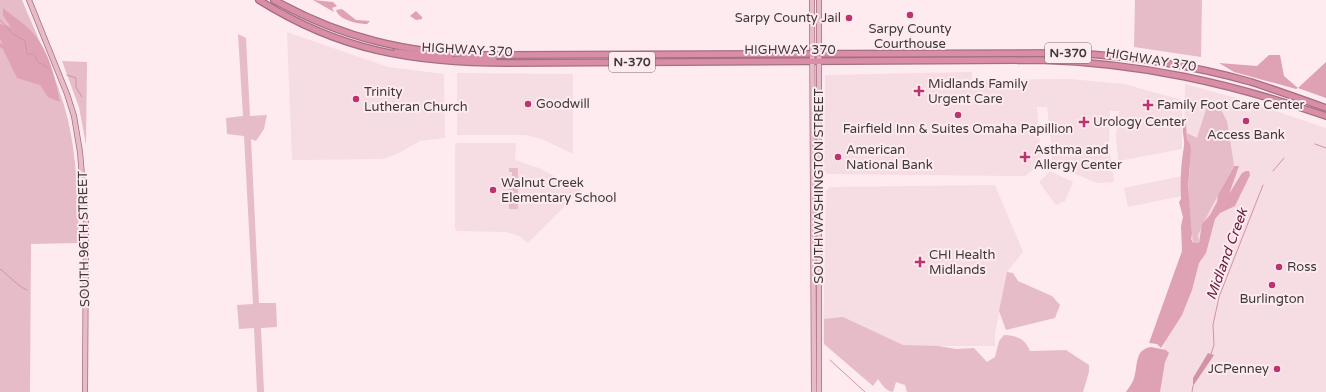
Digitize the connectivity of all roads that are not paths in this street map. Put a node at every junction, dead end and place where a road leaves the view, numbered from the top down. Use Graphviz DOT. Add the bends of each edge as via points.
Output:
graph roads {
  1 [pos="29,0"];
  2 [pos="259,0"];
  3 [pos="274,0"];
  4 [pos="812,0"];
  5 [pos="819,0"];
  6 [pos="363,47"];
  7 [pos="451,57"];
  8 [pos="812,57"];
  9 [pos="820,57"];
  10 [pos="813,98"];
  11 [pos="1326,108"];
  12 [pos="1326,116"];
  13 [pos="812,132"];
  14 [pos="820,132"];
  15 [pos="820,162"];
  16 [pos="816,373"];
  17 [pos="85,392"];
  18 [pos="814,392"];
  19 [pos="819,392"];
  1 -- 17 [label="main road, SOUTH 96TH STREET" via="69,100 80,152 86,224"];
  2 -- 6 [label="highway, HIGHWAY 370 / N-370" via="312,29"];
  3 -- 7 [label="highway, HIGHWAY 370 / N-370" via="316,21 361,38"];
  4 -- 8 [label="main road, SOUTH WASHINGTON STREET"];
  5 -- 9 [label="main road, SOUTH WASHINGTON STREET"];
  6 -- 7 [label="highway"];
  6 -- 8 [label="highway, HIGHWAY 370 / N-370" via="451,63 748,61"];
  7 -- 8 [label="highway, HIGHWAY 370 / N-370"];
  8 -- 9 [label="highway, HIGHWAY 370 / N-370"];
  8 -- 10 [label="main road, SOUTH WASHINGTON STREET"];
  9 -- 11 [label="highway, HIGHWAY 370 / N-370" via="890,52 1040,51 1140,59 1235,78"];
  9 -- 12 [label="highway, HIGHWAY 370 / N-370" via="1039,60 1111,64 1221,83"];
  9 -- 14 [label="main road, SOUTH WASHINGTON STREET"];
  10 -- 13 [label="main road, SOUTH WASHINGTON STREET"];
  10 -- 14 [label="main road"];
  13 -- 15 [label="main road" via="817,137"];
  13 -- 16 [label="main road, SOUTH WASHINGTON STREET"];
  14 -- 15 [label="main road, SOUTH WASHINGTON STREET"];
  15 -- 16 [label="main road, SOUTH WASHINGTON STREET"];
  16 -- 18 [label="main road"];
  16 -- 19 [label="main road"];
}
